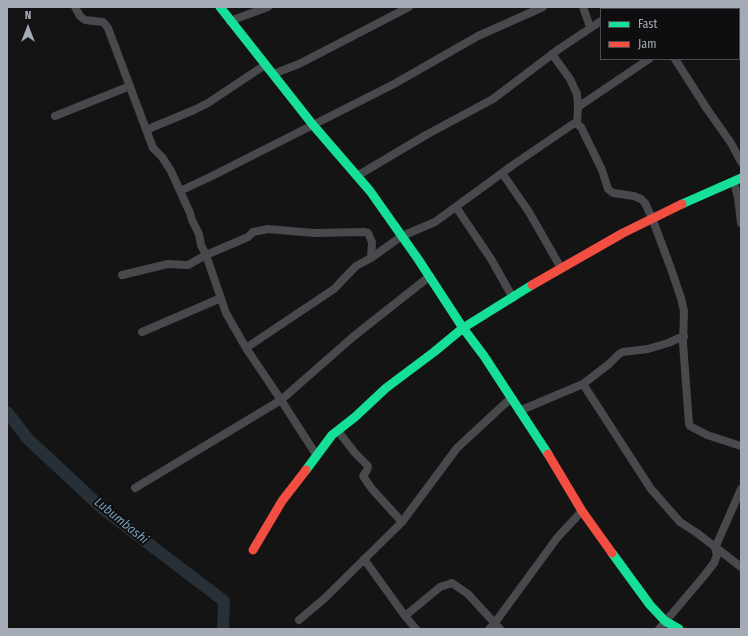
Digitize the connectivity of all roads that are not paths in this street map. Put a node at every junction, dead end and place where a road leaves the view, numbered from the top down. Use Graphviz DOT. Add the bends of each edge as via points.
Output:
graph roads {
  1 [pos="76,7"];
  2 [pos="220,7"];
  3 [pos="268,7"];
  4 [pos="409,7"];
  5 [pos="543,7"];
  6 [pos="583,7"];
  7 [pos="230,21"];
  8 [pos="600,22"];
  9 [pos="590,27"];
  10 [pos="552,54"];
  11 [pos="648,60"];
  12 [pos="676,60"];
  13 [pos="265,65"];
  14 [pos="273,74"];
  15 [pos="130,86"];
  16 [pos="578,107"];
  17 [pos="55,116"];
  18 [pos="577,124"];
  19 [pos="313,125"];
  20 [pos="146,130"];
  21 [pos="741,162"];
  22 [pos="502,173"];
  23 [pos="357,176"];
  24 [pos="737,180"];
  25 [pos="180,191"];
  26 [pos="456,207"];
  27 [pos="652,218"];
  28 [pos="741,223"];
  29 [pos="402,236"];
  30 [pos="206,255"];
  31 [pos="371,258"];
  32 [pos="561,268"];
  33 [pos="122,276"];
  34 [pos="430,276"];
  35 [pos="221,298"];
  36 [pos="513,298"];
  37 [pos="462,328"];
  38 [pos="142,332"];
  39 [pos="684,336"];
  40 [pos="246,348"];
  41 [pos="583,384"];
  42 [pos="511,398"];
  43 [pos="281,400"];
  44 [pos="519,411"];
  45 [pos="338,431"];
  46 [pos="741,446"];
  47 [pos="317,456"];
  48 [pos="135,488"];
  49 [pos="741,489"];
  50 [pos="582,511"];
  51 [pos="402,522"];
  52 [pos="715,548"];
  53 [pos="253,550"];
  54 [pos="364,558"];
  55 [pos="741,567"];
  56 [pos="405,616"];
  57 [pos="299,620"];
  58 [pos="665,621"];
  59 [pos="494,627"];
  60 [pos="416,629"];
  61 [pos="659,629"];
  62 [pos="679,629"];
  1 -- 15 [label="street" via="85,20 103,22 108,28"];
  2 -- 7 [label="street"];
  3 -- 7 [label="street"];
  4 -- 14 [label="street" via="299,64"];
  5 -- 19 [label="street" via="478,36 394,84"];
  6 -- 9 [label="street"];
  7 -- 13 [label="street"];
  8 -- 9 [label="street"];
  9 -- 10 [label="street"];
  10 -- 16 [label="street" via="570,79 577,94"];
  10 -- 23 [label="street" via="494,99"];
  11 -- 16 [label="street"];
  12 -- 21 [label="street" via="706,109 732,143"];
  13 -- 14 [label="street"];
  13 -- 20 [label="street" via="208,103"];
  14 -- 19 [label="street"];
  15 -- 17 [label="street"];
  15 -- 20 [label="street"];
  16 -- 18 [label="street"];
  18 -- 22 [label="street" via="573,124"];
  18 -- 27 [label="street" via="581,127 602,170 608,189 613,193 641,199"];
  19 -- 23 [label="street"];
  19 -- 25 [label="street"];
  20 -- 25 [label="street"];
  22 -- 26 [label="street"];
  22 -- 32 [label="street" via="529,212"];
  23 -- 29 [label="street"];
  24 -- 27 [label="street"];
  24 -- 28 [label="street"];
  25 -- 30 [label="street"];
  26 -- 29 [label="street" via="435,222"];
  26 -- 36 [label="street" via="491,259"];
  27 -- 32 [label="street"];
  27 -- 39 [label="street" via="681,298"];
  29 -- 31 [label="street"];
  29 -- 34 [label="street"];
  30 -- 31 [label="street" via="248,237 253,232 268,229 314,233 368,233 372,242"];
  30 -- 33 [label="street" via="188,265 168,264"];
  30 -- 35 [label="street"];
  31 -- 40 [label="street" via="356,266 334,289"];
  32 -- 36 [label="street"];
  34 -- 37 [label="street"];
  34 -- 43 [label="street" via="354,336"];
  35 -- 38 [label="street"];
  35 -- 40 [label="street" via="226,313"];
  36 -- 37 [label="street"];
  37 -- 42 [label="street"];
  37 -- 45 [label="street" via="386,388"];
  39 -- 41 [label="street" via="648,349 623,352"];
  39 -- 46 [label="street" via="690,426 706,435"];
  40 -- 43 [label="street"];
  41 -- 44 [label="street"];
  41 -- 52 [label="street" via="651,489 680,522"];
  42 -- 44 [label="street"];
  42 -- 51 [label="street" via="458,448"];
  43 -- 47 [label="street"];
  43 -- 48 [label="street"];
  44 -- 50 [label="street"];
  45 -- 47 [label="street"];
  45 -- 51 [label="street" via="368,466 363,476 372,489"];
  47 -- 53 [label="street" via="282,501"];
  49 -- 52 [label="street"];
  50 -- 58 [label="street" via="650,605"];
  50 -- 59 [label="street" via="557,538"];
  51 -- 54 [label="street"];
  52 -- 55 [label="street"];
  52 -- 58 [label="street" via="717,555 714,563"];
  54 -- 56 [label="street"];
  54 -- 57 [label="street" via="325,598"];
  56 -- 59 [label="street" via="440,587 452,583 468,594"];
  56 -- 60 [label="street"];
  58 -- 61 [label="street"];
  58 -- 62 [label="street"];
}
